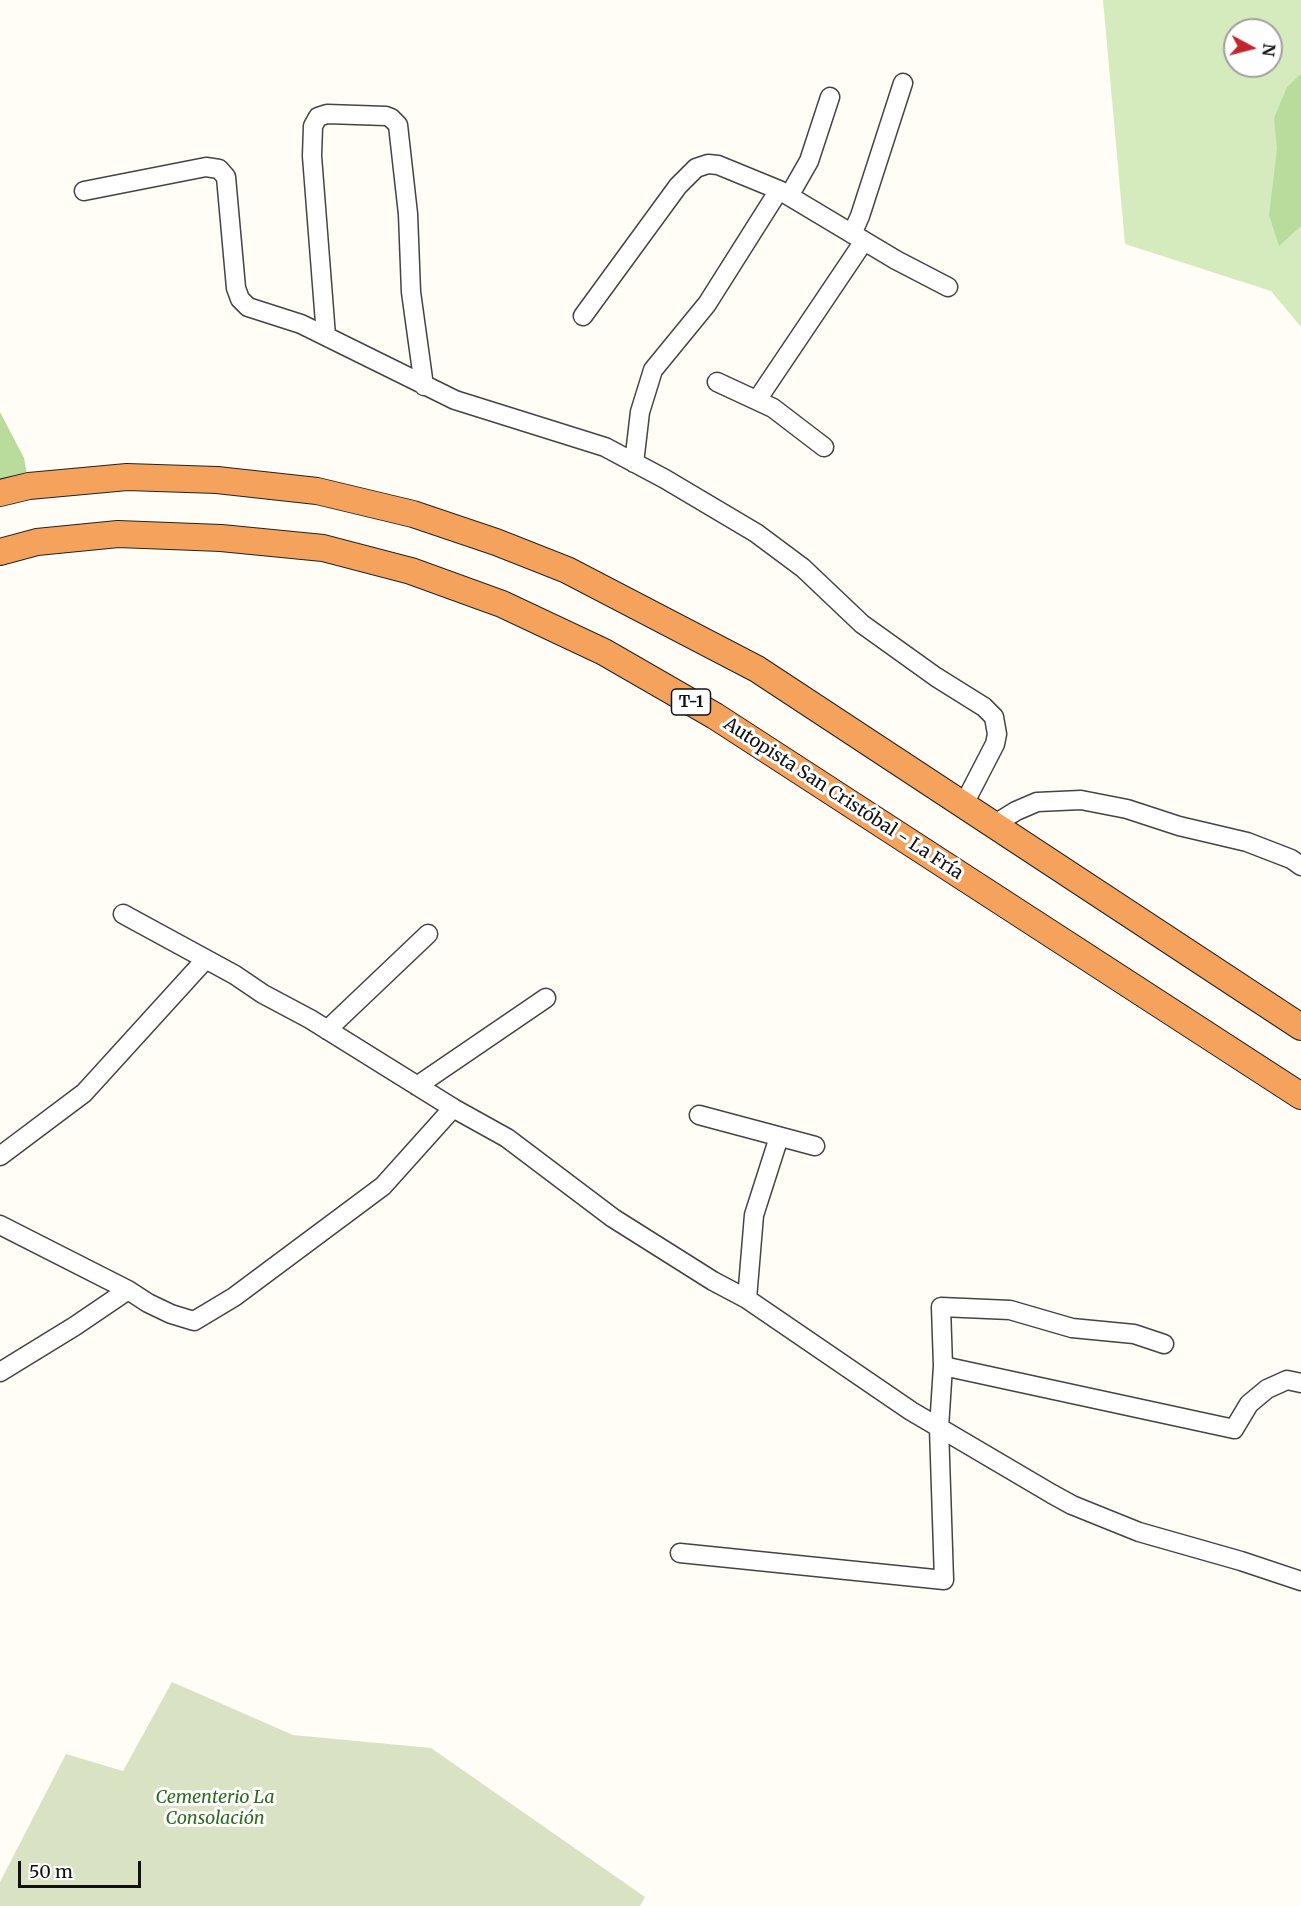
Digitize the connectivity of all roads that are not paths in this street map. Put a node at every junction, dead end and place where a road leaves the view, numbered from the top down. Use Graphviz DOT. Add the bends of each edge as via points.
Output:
graph roads {
  1 [pos="903,83"];
  2 [pos="830,97"];
  3 [pos="84,191"];
  4 [pos="784,193"];
  5 [pos="858,237"];
  6 [pos="948,286"];
  7 [pos="583,316"];
  8 [pos="326,336"];
  9 [pos="717,382"];
  10 [pos="424,386"];
  11 [pos="757,400"];
  12 [pos="824,447"];
  13 [pos="634,463"];
  14 [pos="0,494"];
  15 [pos="0,552"];
  16 [pos="964,804"];
  17 [pos="995,824"];
  18 [pos="1301,866"];
  19 [pos="123,914"];
  20 [pos="428,934"];
  21 [pos="205,960"];
  22 [pos="546,998"];
  23 [pos="1301,1027"];
  24 [pos="327,1030"];
  25 [pos="417,1086"];
  26 [pos="1301,1096"];
  27 [pos="453,1108"];
  28 [pos="699,1115"];
  29 [pos="779,1137"];
  30 [pos="815,1146"];
  31 [pos="0,1156"];
  32 [pos="0,1225"];
  33 [pos="128,1290"];
  34 [pos="747,1299"];
  35 [pos="1164,1344"];
  36 [pos="943,1366"];
  37 [pos="0,1372"];
  38 [pos="1301,1383"];
  39 [pos="939,1428"];
  40 [pos="680,1553"];
  41 [pos="1301,1581"];
  1 -- 5 [label="street" via="860,216"];
  2 -- 4 [label="street" via="809,161"];
  3 -- 8 [label="street" via="206,167 219,170 226,177 240,299 248,307"];
  4 -- 5 [label="street"];
  4 -- 7 [label="street" via="718,165 696,168 678,186"];
  4 -- 13 [label="street" via="707,304 653,370 640,412"];
  5 -- 6 [label="street"];
  5 -- 11 [label="street"];
  8 -- 10 [label="street"];
  8 -- 10 [label="street" via="313,126 318,117 327,114 386,116 398,125 408,214 411,292"];
  9 -- 11 [label="street"];
  10 -- 13 [label="street" via="484,410 605,447"];
  11 -- 12 [label="street"];
  13 -- 16 [label="street" via="756,533 802,568 862,624 994,717 995,744"];
  14 -- 16 [label="highway" via="29,486 127,477 217,480 316,491 413,514 567,570 638,605 757,669"];
  15 -- 26 [label="highway, Autopista San Cristóbal - La Fría / T-1" via="37,542 118,534 221,537 312,547 411,570 502,604 604,652 715,716"];
  16 -- 17 [label="highway"];
  17 -- 18 [label="street" via="1036,802 1081,800 1247,842"];
  17 -- 23 [label="highway"];
  19 -- 21 [label="street"];
  20 -- 24 [label="street"];
  21 -- 24 [label="street"];
  21 -- 31 [label="street" via="84,1093"];
  22 -- 25 [label="street"];
  24 -- 25 [label="street"];
  25 -- 27 [label="street"];
  27 -- 33 [label="street" via="383,1186 212,1312 194,1321 171,1314"];
  27 -- 34 [label="street" via="507,1138 613,1218"];
  28 -- 29 [label="street"];
  29 -- 30 [label="street"];
  29 -- 34 [label="street" via="754,1215"];
  32 -- 33 [label="street"];
  33 -- 37 [label="street"];
  34 -- 39 [label="street"];
  35 -- 36 [label="street" via="1134,1334 1072,1328 1010,1310 941,1307"];
  36 -- 38 [label="street" via="1234,1429 1249,1404 1267,1389 1287,1380"];
  36 -- 39 [label="street"];
  39 -- 40 [label="street" via="944,1580"];
  39 -- 41 [label="street" via="1072,1505 1104,1519"];
}
